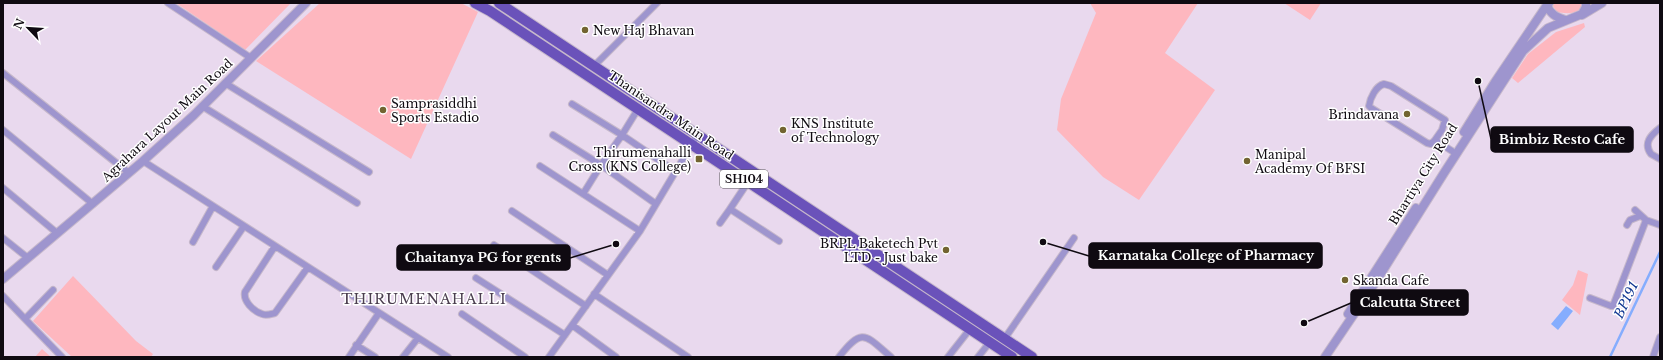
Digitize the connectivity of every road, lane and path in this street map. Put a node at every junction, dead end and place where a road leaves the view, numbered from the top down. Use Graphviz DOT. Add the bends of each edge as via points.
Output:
graph roads {
  1 [pos="168,3"];
  2 [pos="306,3"];
  3 [pos="475,3"];
  4 [pos="499,3"];
  5 [pos="657,3"];
  6 [pos="1586,3"];
  7 [pos="1602,3"];
  8 [pos="1548,4"];
  9 [pos="1579,16"];
  10 [pos="1565,20"];
  11 [pos="250,58"];
  12 [pos="594,66"];
  13 [pos="3,73"];
  14 [pos="225,83"];
  15 [pos="572,104"];
  16 [pos="202,106"];
  17 [pos="638,109"];
  18 [pos="1660,128"];
  19 [pos="3,130"];
  20 [pos="698,134"];
  21 [pos="553,135"];
  22 [pos="622,135"];
  23 [pos="1435,140"];
  24 [pos="691,144"];
  25 [pos="1452,151"];
  26 [pos="1660,158"];
  27 [pos="143,162"];
  28 [pos="601,165"];
  29 [pos="540,166"];
  30 [pos="675,171"];
  31 [pos="369,172"];
  32 [pos="129,173"];
  33 [pos="748,182"];
  34 [pos="3,188"];
  35 [pos="583,194"];
  36 [pos="357,203"];
  37 [pos="93,204"];
  38 [pos="656,204"];
  39 [pos="213,206"];
  40 [pos="730,209"];
  41 [pos="1635,210"];
  42 [pos="512,211"];
  43 [pos="1640,216"];
  44 [pos="1646,220"];
  45 [pos="720,222"];
  46 [pos="1627,225"];
  47 [pos="1660,225"];
  48 [pos="244,226"];
  49 [pos="640,232"];
  50 [pos="57,233"];
  51 [pos="3,238"];
  52 [pos="1074,238"];
  53 [pos="779,241"];
  54 [pos="193,242"];
  55 [pos="494,245"];
  56 [pos="275,246"];
  57 [pos="28,258"];
  58 [pos="216,267"];
  59 [pos="308,267"];
  60 [pos="608,275"];
  61 [pos="476,278"];
  62 [pos="3,279"];
  63 [pos="1372,282"];
  64 [pos="53,290"];
  65 [pos="594,294"];
  66 [pos="3,296"];
  67 [pos="1590,298"];
  68 [pos="586,306"];
  69 [pos="379,313"];
  70 [pos="462,314"];
  71 [pos="25,319"];
  72 [pos="572,325"];
  73 [pos="970,329"];
  74 [pos="566,335"];
  75 [pos="1660,337"];
  76 [pos="418,338"];
  77 [pos="1005,338"];
  78 [pos="990,342"];
  79 [pos="356,345"];
  80 [pos="445,356"];
  81 [pos="62,357"];
  82 [pos="349,357"];
  83 [pos="375,357"];
  84 [pos="403,357"];
  85 [pos="525,357"];
  86 [pos="549,357"];
  87 [pos="616,357"];
  88 [pos="688,357"];
  89 [pos="839,357"];
  90 [pos="892,357"];
  91 [pos="948,357"];
  92 [pos="978,357"];
  93 [pos="1012,357"];
  94 [pos="1032,357"];
  95 [pos="1322,357"];
  96 [pos="1653,357"];
  1 -- 11 [label="street"];
  2 -- 11 [label="street, Agrahara Layout Main Road"];
  3 -- 17 [label="main road, Thanisandra Main Road / SH104"];
  4 -- 12 [label="main road, Thanisandra Main Road / SH104"];
  5 -- 12 [label="street"];
  6 -- 9 [label="street" via="1584,11"];
  7 -- 9 [label="street, Bhartiya City Road"];
  8 -- 10 [label="street, Bhartiya City Road" via="1553,15"];
  8 -- 25 [label="street, Bhartiya City Road"];
  9 -- 10 [label="street, Bhartiya City Road"];
  10 -- 63 [label="street, Bhartiya City Road" via="1548,28 1523,51"];
  11 -- 14 [label="street, Agrahara Layout Main Road"];
  12 -- 20 [label="main road, Thanisandra Main Road / SH104"];
  13 -- 32 [label="street"];
  14 -- 16 [label="street, Agrahara Layout Main Road"];
  14 -- 31 [label="street"];
  15 -- 22 [label="street"];
  16 -- 27 [label="street, Agrahara Layout Main Road"];
  16 -- 36 [label="street"];
  17 -- 22 [label="street"];
  17 -- 24 [label="main road, Thanisandra Main Road / SH104"];
  18 -- 26 [label="street" via="1649,138 1648,145 1652,154"];
  19 -- 37 [label="street"];
  20 -- 24 [label="street"];
  20 -- 77 [label="main road, Thanisandra Main Road / SH104"];
  21 -- 28 [label="street"];
  22 -- 28 [label="street"];
  22 -- 30 [label="street"];
  23 -- 23 [label="street" via="1442,130 1444,120 1391,86 1378,86 1369,102 1371,108 1427,143 1431,144"];
  23 -- 25 [label="street"];
  24 -- 30 [label="street"];
  24 -- 33 [label="main road, Thanisandra Main Road / SH104"];
  25 -- 63 [label="street, Bhartiya City Road"];
  27 -- 32 [label="street, Agrahara Layout Main Road"];
  27 -- 39 [label="street"];
  28 -- 35 [label="street"];
  28 -- 38 [label="street"];
  29 -- 35 [label="street"];
  30 -- 38 [label="street"];
  32 -- 37 [label="street, Agrahara Layout Main Road"];
  33 -- 40 [label="street"];
  33 -- 73 [label="main road, Thanisandra Main Road / SH104"];
  34 -- 50 [label="street"];
  35 -- 49 [label="street"];
  37 -- 50 [label="street, Agrahara Layout Main Road"];
  38 -- 49 [label="street"];
  39 -- 48 [label="street"];
  39 -- 54 [label="street"];
  40 -- 45 [label="street"];
  40 -- 53 [label="street"];
  41 -- 43 [label="street"];
  42 -- 60 [label="street"];
  43 -- 44 [label="street"];
  43 -- 46 [label="street" via="1630,220"];
  44 -- 47 [label="street"];
  44 -- 67 [label="street" via="1615,303 1611,306"];
  48 -- 56 [label="street"];
  48 -- 58 [label="street"];
  49 -- 60 [label="street"];
  50 -- 57 [label="street, Agrahara Layout Main Road"];
  51 -- 57 [label="street"];
  52 -- 77 [label="street"];
  55 -- 68 [label="street"];
  56 -- 59 [label="street"];
  56 -- 59 [label="street" via="244,297 246,302 262,314 275,313"];
  57 -- 62 [label="street, Agrahara Layout Main Road"];
  59 -- 69 [label="street"];
  60 -- 65 [label="street"];
  61 -- 74 [label="street"];
  63 -- 95 [label="street, Bhartiya City Road"];
  64 -- 71 [label="street"];
  65 -- 68 [label="street"];
  65 -- 88 [label="street"];
  66 -- 71 [label="street"];
  68 -- 72 [label="street"];
  69 -- 76 [label="street"];
  69 -- 79 [label="street"];
  70 -- 85 [label="street"];
  71 -- 81 [label="street"];
  72 -- 74 [label="street"];
  72 -- 87 [label="street"];
  73 -- 78 [label="main road, Thanisandra Main Road / SH104"];
  73 -- 91 [label="street"];
  74 -- 86 [label="street"];
  75 -- 96 [label="street"];
  76 -- 80 [label="street"];
  76 -- 84 [label="street"];
  77 -- 94 [label="main road, Thanisandra Main Road / SH104"];
  78 -- 92 [label="street"];
  78 -- 93 [label="main road, Thanisandra Main Road / SH104"];
  79 -- 82 [label="street"];
  79 -- 83 [label="street"];
  89 -- 90 [label="street" via="858,337 866,337"];
}
